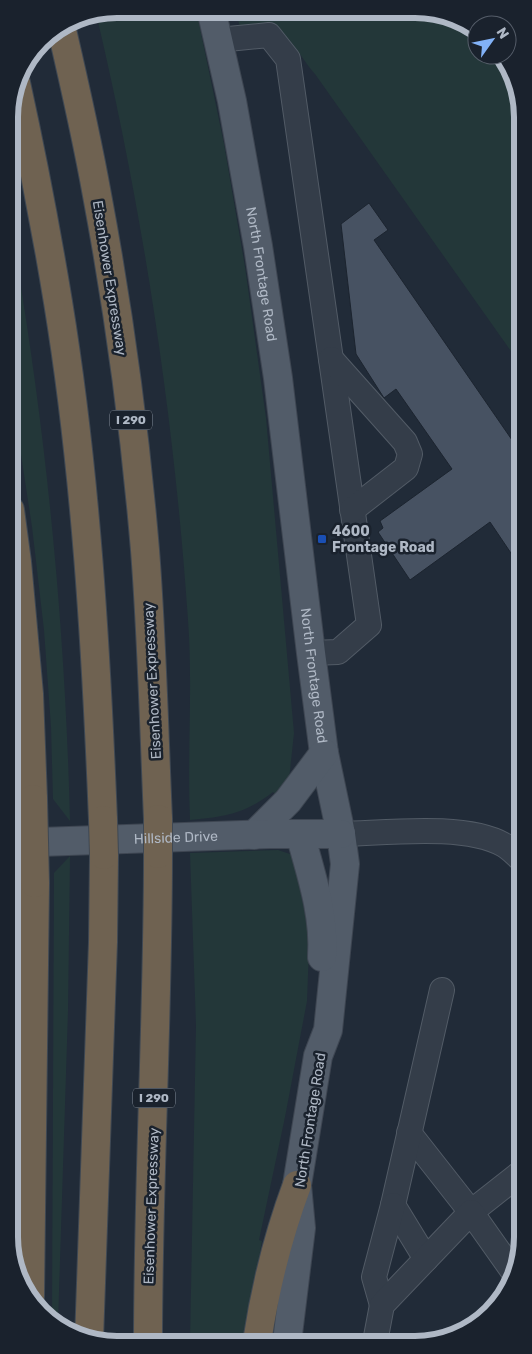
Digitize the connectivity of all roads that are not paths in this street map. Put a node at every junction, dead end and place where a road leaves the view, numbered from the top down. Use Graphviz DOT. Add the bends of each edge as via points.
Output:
graph roads {
  1 [pos="213,18"];
  2 [pos="63,34"];
  3 [pos="218,40"];
  4 [pos="19,98"];
  5 [pos="331,359"];
  6 [pos="352,510"];
  7 [pos="18,573"];
  8 [pos="310,653"];
  9 [pos="324,753"];
  10 [pos="300,834"];
  11 [pos="341,834"];
  12 [pos="254,835"];
  13 [pos="18,843"];
  14 [pos="514,853"];
  15 [pos="442,990"];
  16 [pos="318,1056"];
  17 [pos="409,1133"];
  18 [pos="514,1178"];
  19 [pos="297,1185"];
  20 [pos="393,1205"];
  21 [pos="471,1212"];
  22 [pos="426,1259"];
  23 [pos="510,1267"];
  24 [pos="30,1285"];
  25 [pos="382,1305"];
  26 [pos="89,1332"];
  27 [pos="148,1336"];
  28 [pos="258,1336"];
  29 [pos="288,1336"];
  30 [pos="376,1336"];
  1 -- 3 [label="main road, North Frontage Road"];
  2 -- 27 [label="highway, Eisenhower Expressway / I 290, bridge" via="99,204 117,311 145,549 158,819"];
  3 -- 5 [label="street" via="270,35 288,59"];
  3 -- 8 [label="main road, North Frontage Road" via="253,217 278,378"];
  4 -- 26 [label="highway, bridge" via="58,303 74,422 89,559 97,677 104,820 104,942"];
  5 -- 6 [label="street"];
  5 -- 6 [label="street" via="405,442 410,454 406,468"];
  6 -- 8 [label="street" via="368,625 338,652"];
  7 -- 24 [label="highway, bridge" via="29,694 35,883"];
  8 -- 9 [label="main road, North Frontage Road"];
  9 -- 11 [label="main road, North Frontage Road"];
  9 -- 12 [label="main road" via="288,801"];
  10 -- 11 [label="main road, Hillside Drive"];
  10 -- 12 [label="main road, Hillside Drive"];
  10 -- 16 [label="main road" via="317,897 323,941"];
  11 -- 14 [label="street" via="442,832 480,835 505,845"];
  11 -- 16 [label="main road, North Frontage Road" via="345,864 328,1030"];
  12 -- 13 [label="main road, Hillside Drive"];
  15 -- 17 [label="street"];
  16 -- 19 [label="main road, North Frontage Road"];
  17 -- 20 [label="street"];
  17 -- 21 [label="street"];
  18 -- 21 [label="street"];
  19 -- 28 [label="highway" via="283,1223"];
  19 -- 29 [label="main road, North Frontage Road" via="301,1228"];
  20 -- 22 [label="street"];
  20 -- 25 [label="street" via="374,1277"];
  21 -- 22 [label="street"];
  21 -- 23 [label="street"];
  22 -- 25 [label="street"];
  25 -- 30 [label="street"];
}
